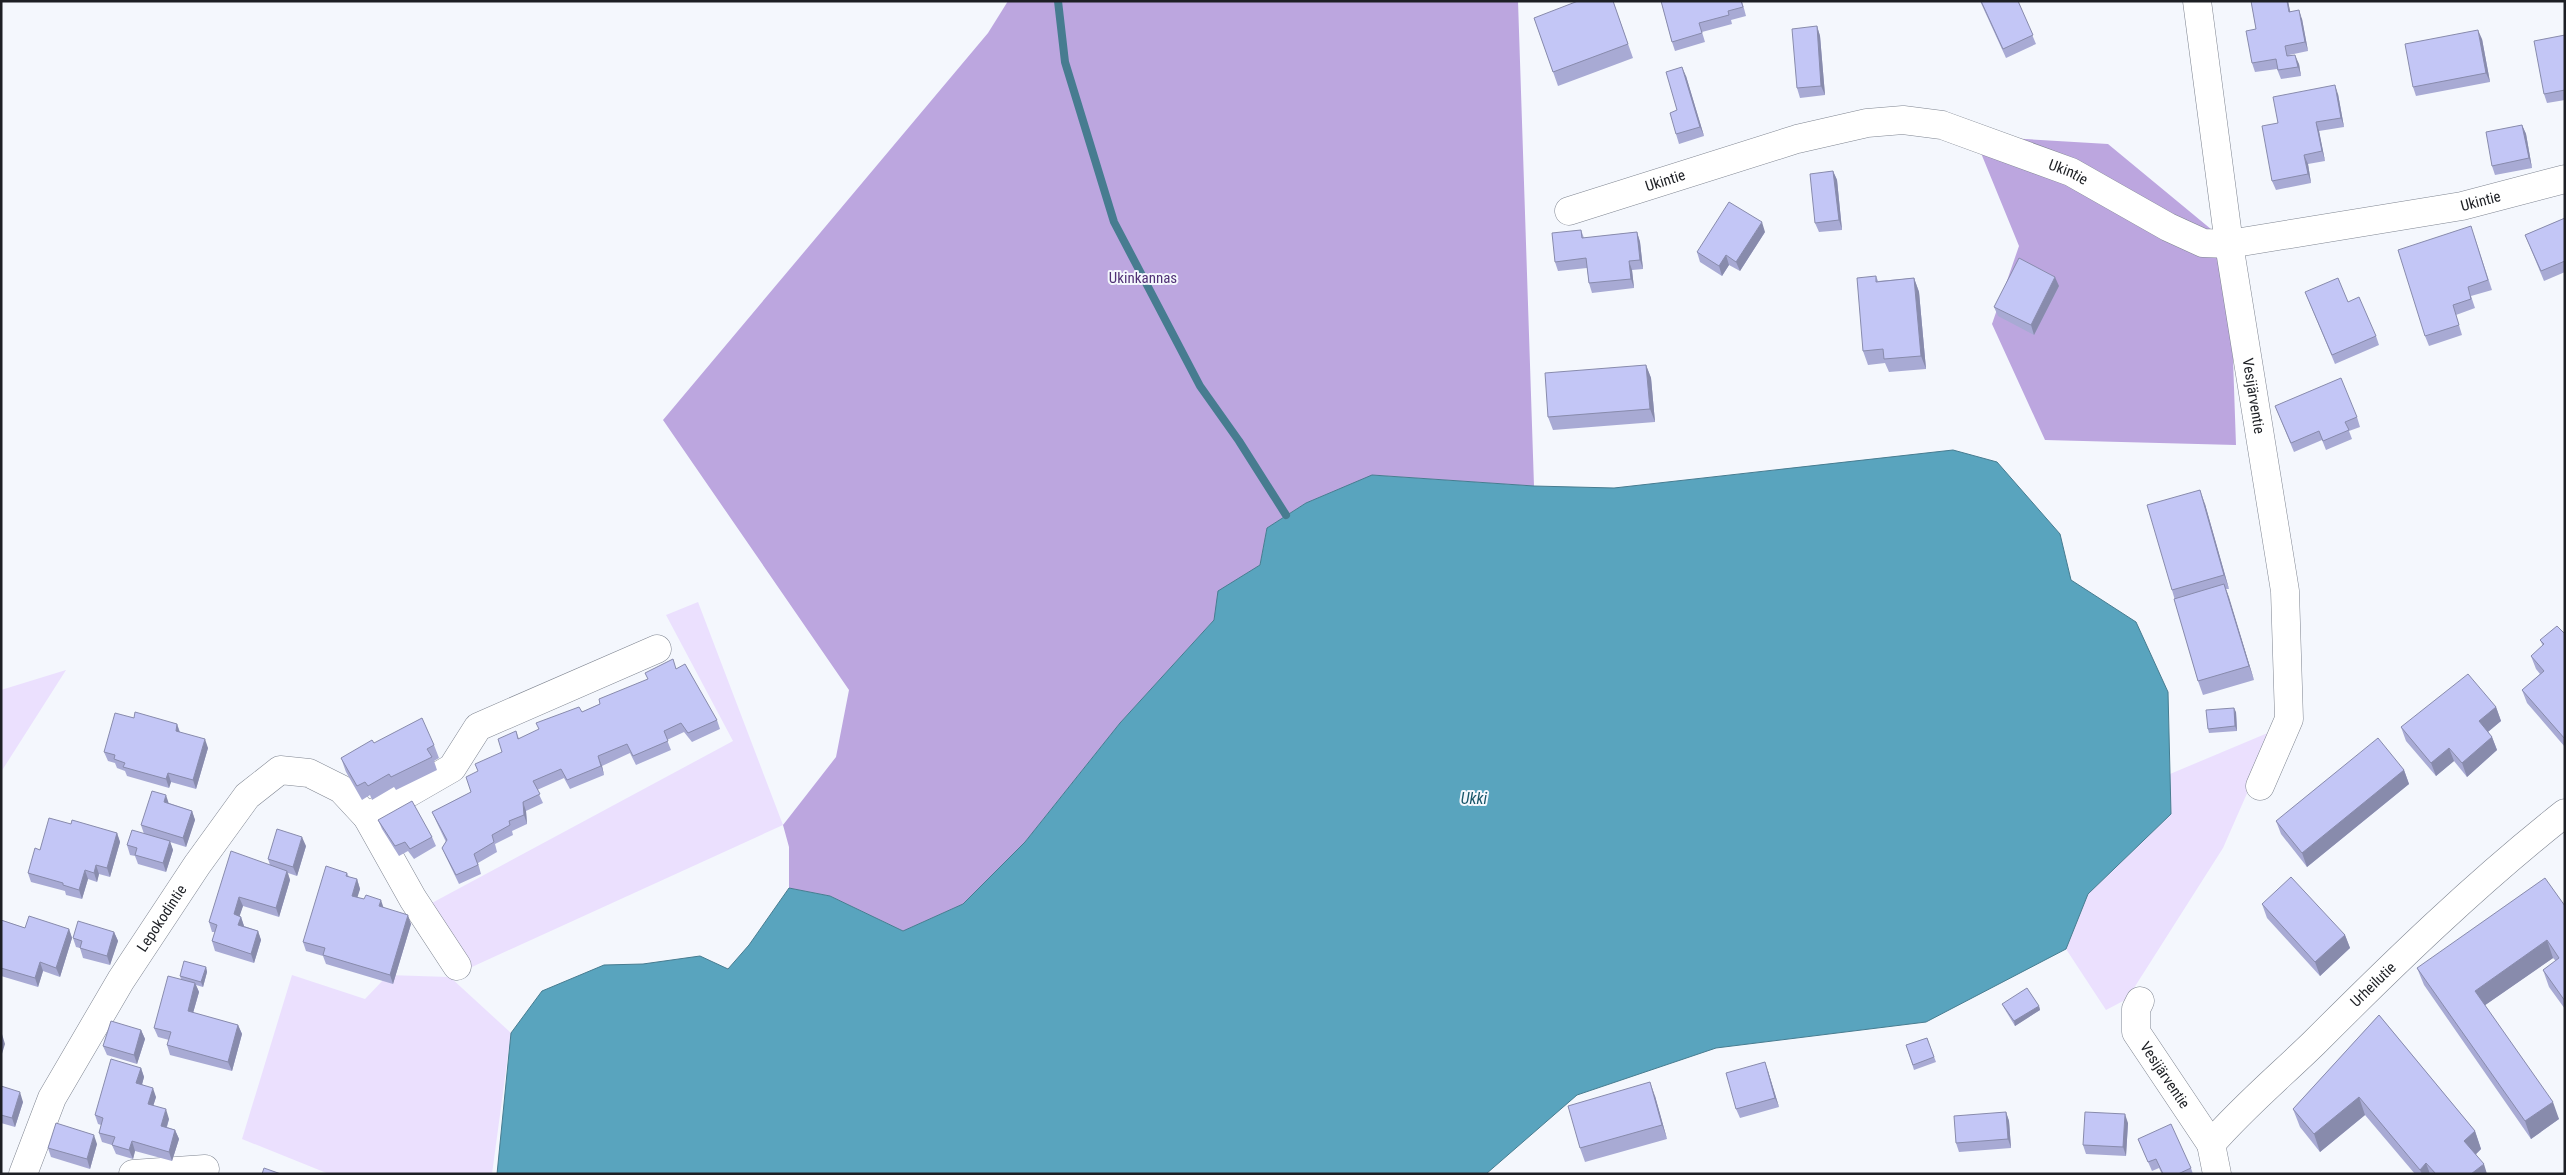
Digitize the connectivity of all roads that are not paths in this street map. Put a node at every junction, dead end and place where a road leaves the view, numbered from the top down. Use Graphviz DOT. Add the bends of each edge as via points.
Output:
graph roads {
  1 [pos="2197,1"];
  2 [pos="2565,179"];
  3 [pos="1568,212"];
  4 [pos="2229,244"];
  5 [pos="657,649"];
  6 [pos="2260,786"];
  7 [pos="2565,813"];
  8 [pos="367,817"];
  9 [pos="457,966"];
  10 [pos="2140,1001"];
  11 [pos="2211,1144"];
  12 [pos="205,1168"];
  13 [pos="23,1174"];
  14 [pos="133,1174"];
  15 [pos="2217,1174"];
  1 -- 4 [label="street, Vesijärventie"];
  2 -- 4 [label="street, Ukintie" via="2462,206"];
  3 -- 4 [label="street, Ukintie" via="1797,139 1867,123 1903,120 1942,125 2071,172 2194,239 2203,243"];
  4 -- 6 [label="street, Vesijärventie" via="2285,590 2289,719"];
  5 -- 8 [label="street" via="478,727 452,768"];
  7 -- 11 [label="street, Urheilutie" via="2425,932"];
  8 -- 9 [label="street, Lepokodintie" via="413,899"];
  8 -- 13 [label="street, Lepokodintie" via="341,789 309,773 280,770 247,796 197,865 114,992 52,1098"];
  10 -- 11 [label="street, Vesijärventie" via="2136,1009 2136,1032"];
  11 -- 15 [label="street"];
  12 -- 14 [label="street"];
}
